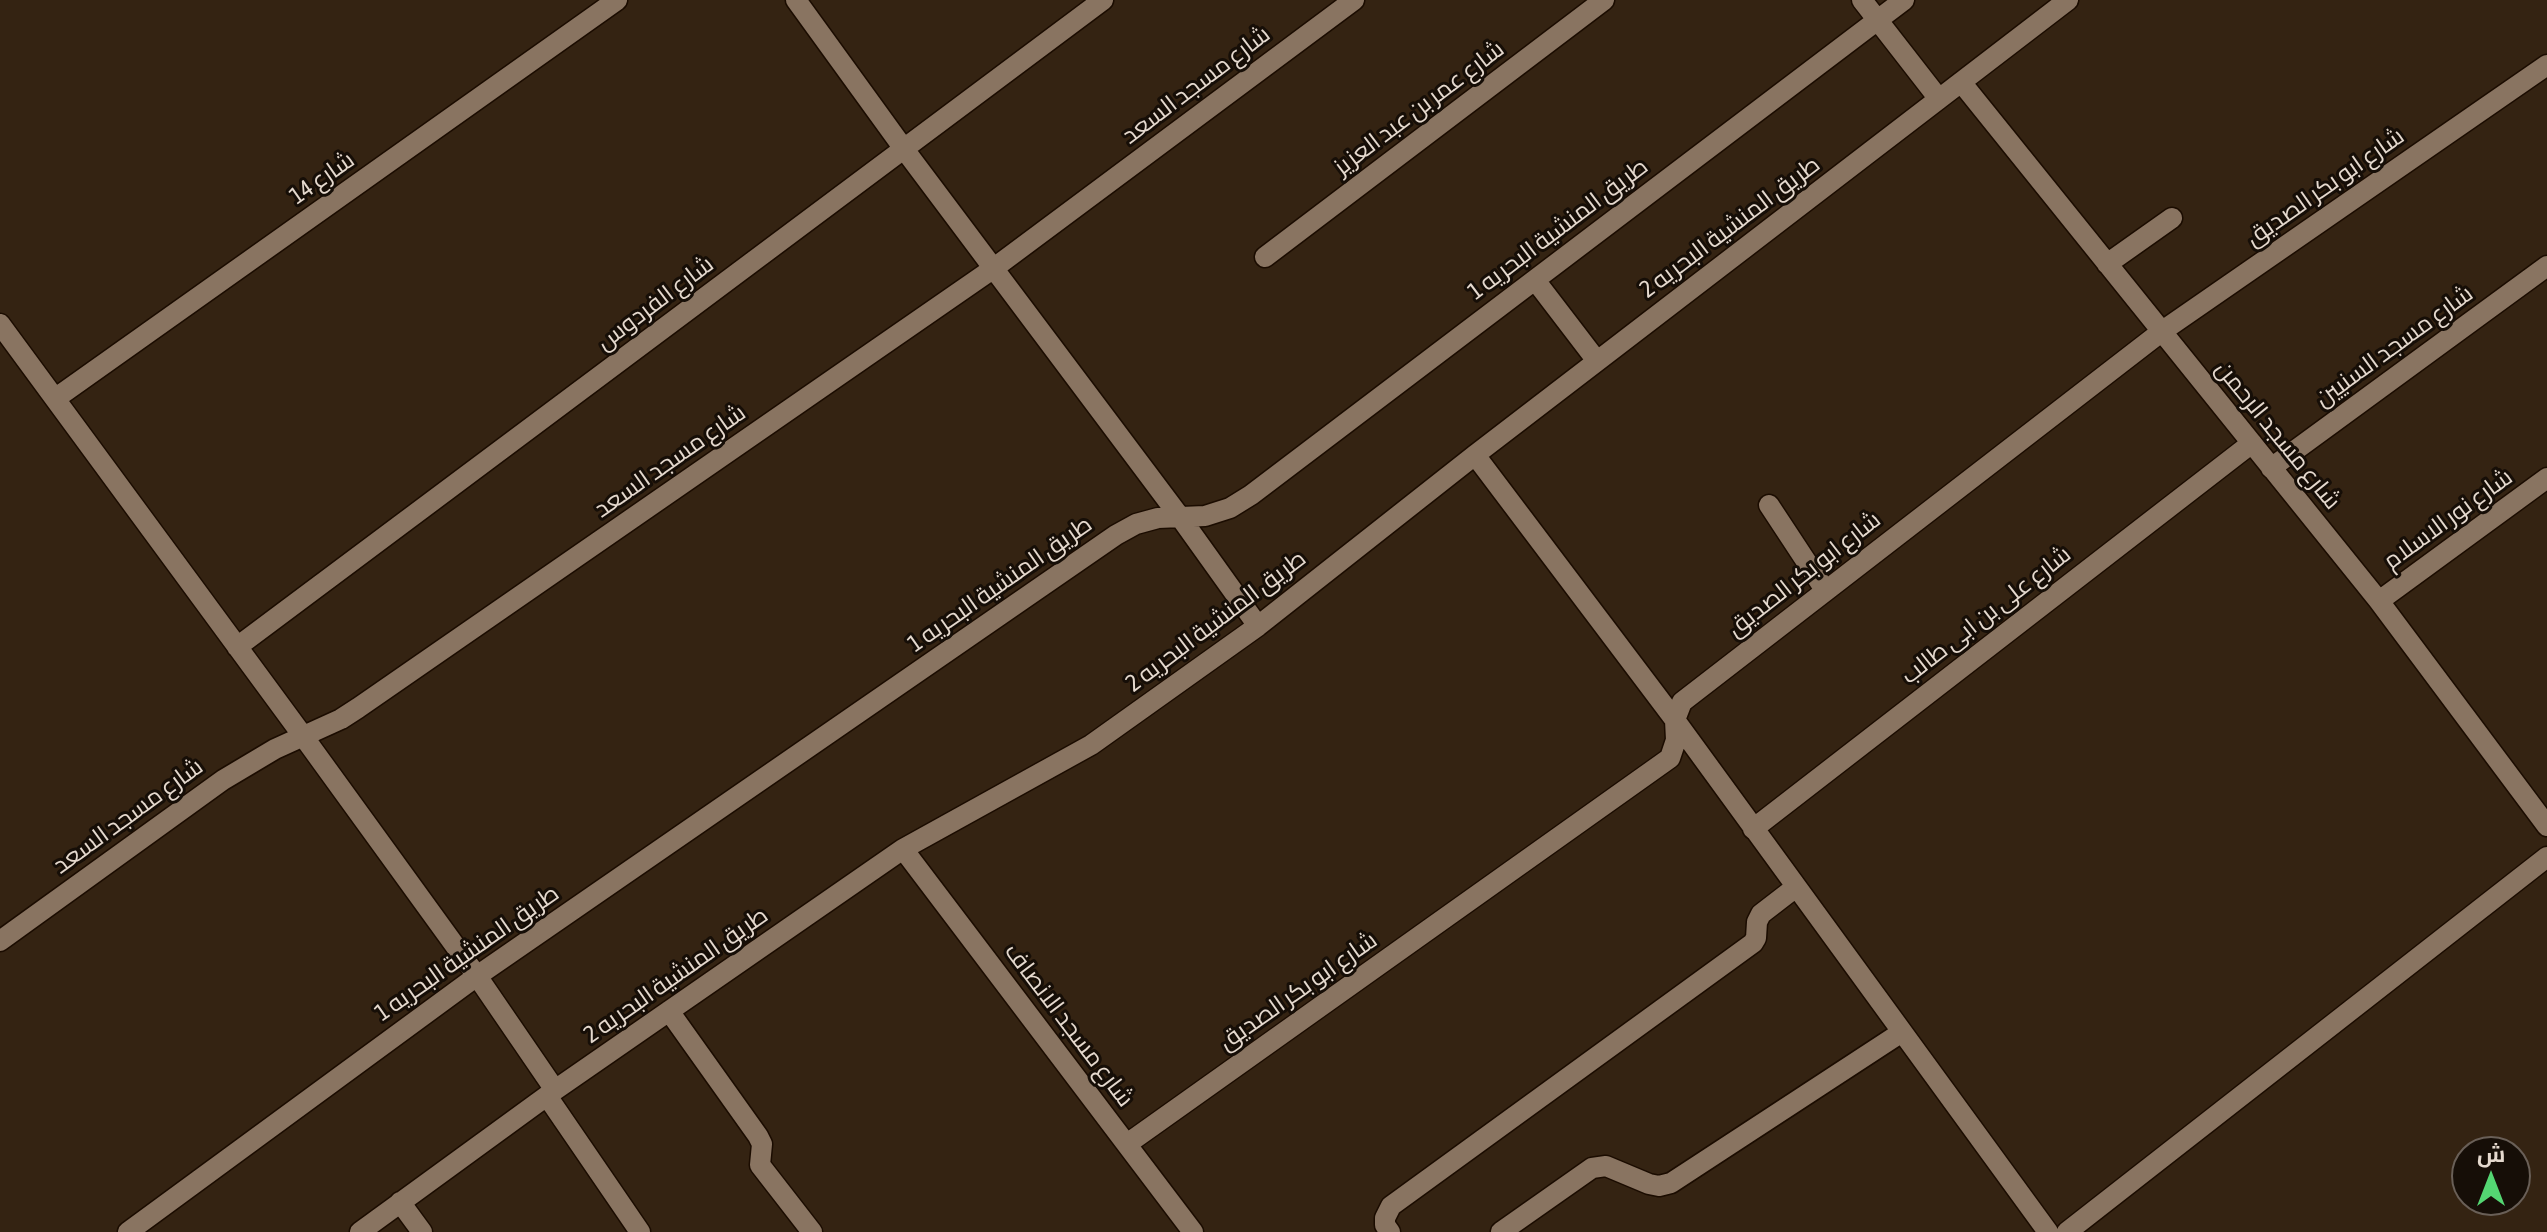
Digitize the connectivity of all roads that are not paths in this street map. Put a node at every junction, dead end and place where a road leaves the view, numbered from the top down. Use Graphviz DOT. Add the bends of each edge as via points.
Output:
graph roads {
  1 [pos="617,0"];
  2 [pos="796,0"];
  3 [pos="1103,0"];
  4 [pos="1354,0"];
  5 [pos="1604,0"];
  6 [pos="1862,0"];
  7 [pos="1904,0"];
  8 [pos="2068,0"];
  9 [pos="1878,21"];
  10 [pos="2547,65"];
  11 [pos="1961,82"];
  12 [pos="1939,99"];
  13 [pos="904,149"];
  14 [pos="2172,218"];
  15 [pos="1265,257"];
  16 [pos="2107,264"];
  17 [pos="2547,266"];
  18 [pos="994,268"];
  19 [pos="1535,280"];
  20 [pos="0,324"];
  21 [pos="2161,332"];
  22 [pos="1597,361"];
  23 [pos="56,398"];
  24 [pos="2252,443"];
  25 [pos="1475,455"];
  26 [pos="2271,468"];
  27 [pos="2547,478"];
  28 [pos="1769,505"];
  29 [pos="1180,517"];
  30 [pos="1825,590"];
  31 [pos="2379,601"];
  32 [pos="1258,626"];
  33 [pos="237,647"];
  34 [pos="1675,720"];
  35 [pos="303,736"];
  36 [pos="2547,826"];
  37 [pos="1753,829"];
  38 [pos="903,849"];
  39 [pos="2547,857"];
  40 [pos="1796,887"];
  41 [pos="0,941"];
  42 [pos="477,976"];
  43 [pos="669,1011"];
  44 [pos="1902,1032"];
  45 [pos="551,1093"];
  46 [pos="1127,1144"];
  47 [pos="400,1202"];
  48 [pos="1191,1231"];
  49 [pos="128,1232"];
  50 [pos="360,1232"];
  51 [pos="422,1232"];
  52 [pos="640,1232"];
  53 [pos="812,1232"];
  54 [pos="1390,1232"];
  55 [pos="1501,1232"];
  56 [pos="2048,1232"];
  57 [pos="2067,1232"];
  1 -- 23 [label="street, شارع 14"];
  2 -- 13 [label="street"];
  3 -- 13 [label="street, شارع الفردوس"];
  4 -- 18 [label="street, شارع مسجد السعد"];
  5 -- 15 [label="street, شارع عمر بن عبد العزيز"];
  6 -- 9 [label="street"];
  7 -- 9 [label="street, طريق المنشية البحريه 1"];
  8 -- 11 [label="street, طريق المنشية البحريه 2"];
  9 -- 12 [label="street"];
  9 -- 19 [label="street, طريق المنشية البحريه 1"];
  10 -- 21 [label="street, شارع ابو بكر الصديق"];
  11 -- 12 [label="street, طريق المنشية البحريه 2"];
  11 -- 16 [label="street, شارع مسجد الرحمن"];
  12 -- 22 [label="street, طريق المنشية البحريه 2"];
  13 -- 18 [label="street"];
  13 -- 33 [label="street, شارع الفردوس"];
  14 -- 16 [label="street"];
  16 -- 21 [label="street, شارع مسجد الرحمن"];
  17 -- 26 [label="street, شارع مسجد السنيين"];
  18 -- 29 [label="street"];
  18 -- 35 [label="street, شارع مسجد السعد" via="358,708"];
  19 -- 22 [label="street"];
  19 -- 29 [label="street, طريق المنشية البحريه 1" via="1251,495 1205,516"];
  20 -- 23 [label="street"];
  21 -- 24 [label="street, شارع مسجد الرحمن"];
  21 -- 30 [label="street, شارع ابو بكر الصديق"];
  22 -- 25 [label="street, طريق المنشية البحريه 2"];
  23 -- 33 [label="street"];
  24 -- 26 [label="street, شارع مسجد الرحمن"];
  24 -- 37 [label="street, شارع على بن ابى طالب"];
  25 -- 32 [label="street, طريق المنشية البحريه 2"];
  25 -- 34 [label="street"];
  26 -- 31 [label="street, شارع مسجد الرحمن"];
  27 -- 31 [label="street, شارع نور الاسلام"];
  28 -- 30 [label="street"];
  29 -- 32 [label="street"];
  29 -- 42 [label="street, طريق المنشية البحريه 1" via="1136,524 1116,535"];
  30 -- 34 [label="street, شارع ابو بكر الصديق" via="1682,702"];
  31 -- 36 [label="street, شارع مسجد الرحمن"];
  32 -- 38 [label="street, طريق المنشية البحريه 2" via="1091,745"];
  33 -- 35 [label="street"];
  34 -- 37 [label="street"];
  34 -- 46 [label="street, شارع ابو بكر الصديق" via="1670,758"];
  35 -- 41 [label="street, شارع مسجد السعد" via="223,780"];
  35 -- 42 [label="street"];
  37 -- 40 [label="street"];
  38 -- 43 [label="street, طريق المنشية البحريه 2"];
  38 -- 46 [label="street, شارع مسجد الانصاف"];
  39 -- 57 [label="street"];
  40 -- 44 [label="street"];
  40 -- 54 [label="street" via="1761,914 1753,943 1391,1206 1385,1218"];
  42 -- 45 [label="street"];
  42 -- 49 [label="street, طريق المنشية البحريه 1"];
  43 -- 45 [label="street, طريق المنشية البحريه 2"];
  43 -- 53 [label="street" via="758,1136 760,1165"];
  44 -- 55 [label="street" via="1671,1183 1659,1186 1606,1166 1592,1168"];
  44 -- 56 [label="street"];
  45 -- 47 [label="street, طريق المنشية البحريه 2"];
  45 -- 52 [label="street"];
  46 -- 48 [label="street, شارع مسجد الانصاف"];
  47 -- 50 [label="street, طريق المنشية البحريه 2"];
  47 -- 51 [label="street"];
}
